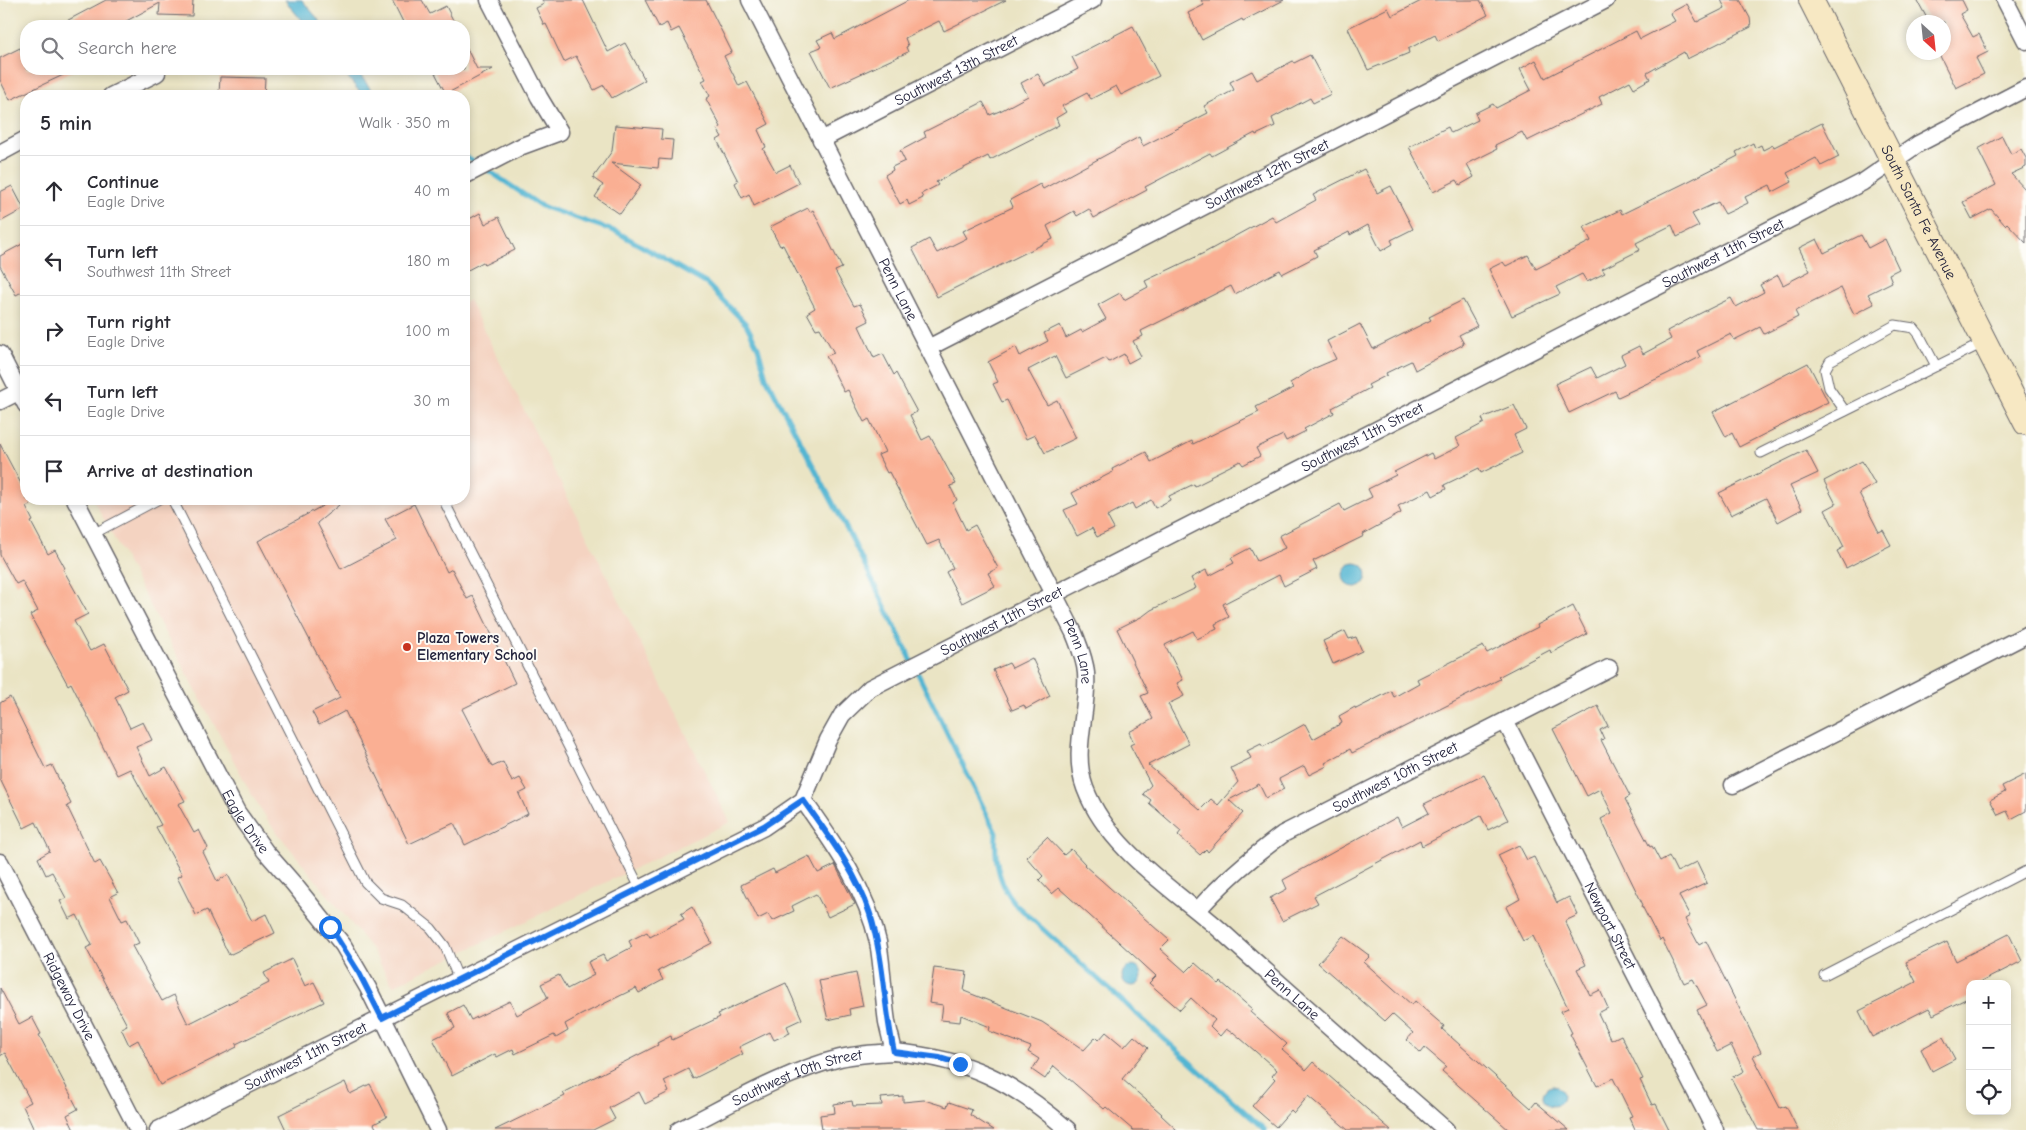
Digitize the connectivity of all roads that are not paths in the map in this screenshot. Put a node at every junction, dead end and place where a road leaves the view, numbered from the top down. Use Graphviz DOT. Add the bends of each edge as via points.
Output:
graph roads {
  1 [pos="489,0"];
  2 [pos="750,0"];
  3 [pos="1092,0"];
  4 [pos="1606,0"];
  5 [pos="1811,0"];
  6 [pos="2005,0"];
  7 [pos="2026,41"];
  8 [pos="153,75"];
  9 [pos="2026,88"];
  10 [pos="123,90"];
  11 [pos="821,140"];
  12 [pos="20,142"];
  13 [pos="0,153"];
  14 [pos="1894,161"];
  15 [pos="470,173"];
  16 [pos="1986,342"];
  17 [pos="928,348"];
  18 [pos="0,354"];
  19 [pos="1936,366"];
  20 [pos="20,388"];
  21 [pos="20,396"];
  22 [pos="0,401"];
  23 [pos="1845,411"];
  24 [pos="2026,423"];
  25 [pos="1761,453"];
  26 [pos="77,505"];
  27 [pos="149,505"];
  28 [pos="175,505"];
  29 [pos="446,505"];
  30 [pos="93,534"];
  31 [pos="1054,595"];
  32 [pos="2026,634"];
  33 [pos="1609,668"];
  34 [pos="1504,721"];
  35 [pos="1733,784"];
  36 [pos="803,800"];
  37 [pos="0,862"];
  38 [pos="2026,871"];
  39 [pos="640,888"];
  40 [pos="1198,910"];
  41 [pos="1824,975"];
  42 [pos="459,980"];
  43 [pos="382,1018"];
  44 [pos="894,1052"];
  45 [pos="138,1130"];
  46 [pos="158,1130"];
  47 [pos="438,1130"];
  48 [pos="679,1130"];
  49 [pos="1068,1130"];
  50 [pos="1446,1130"];
  51 [pos="1715,1130"];
  1 -- 15 [label="street" via="560,132 522,146"];
  2 -- 11 [label="street, Penn Lane"];
  3 -- 11 [label="street, Southwest 13th Street"];
  4 -- 17 [label="street, Southwest 12th Street"];
  5 -- 14 [label="main road, South Santa Fe Avenue"];
  6 -- 7 [label="street"];
  8 -- 10 [label="street"];
  9 -- 14 [label="street, Southwest 11th Street" via="1918,144"];
  11 -- 17 [label="street, Penn Lane"];
  12 -- 13 [label="street"];
  14 -- 16 [label="main road, South Santa Fe Avenue"];
  14 -- 31 [label="street, Southwest 11th Street" via="1858,185"];
  16 -- 19 [label="lane"];
  16 -- 24 [label="main road, South Santa Fe Avenue"];
  17 -- 31 [label="street, Penn Lane"];
  18 -- 20 [label="street"];
  19 -- 23 [label="lane"];
  19 -- 23 [label="lane" via="1914,328 1895,325 1830,361 1825,370 1829,388"];
  21 -- 22 [label="street"];
  23 -- 25 [label="lane"];
  26 -- 30 [label="street, Eagle Drive"];
  27 -- 30 [label="lane"];
  28 -- 42 [label="lane" via="365,882 381,898 402,905 430,928 445,946"];
  29 -- 39 [label="lane"];
  30 -- 43 [label="street, Eagle Drive" via="237,812 343,945"];
  31 -- 36 [label="street, Southwest 11th Street" via="870,688 842,715"];
  31 -- 40 [label="street, Penn Lane" via="1074,633 1086,672 1078,754 1085,789 1115,839"];
  32 -- 35 [label="street"];
  33 -- 34 [label="street, Southwest 10th Street"];
  34 -- 40 [label="street, Southwest 10th Street" via="1283,834 1212,893"];
  34 -- 51 [label="street, Newport Street"];
  36 -- 39 [label="street, Southwest 11th Street" via="764,826"];
  36 -- 44 [label="street" via="827,833 860,889 870,913 878,942 887,1022"];
  37 -- 45 [label="street, Ridgeway Drive"];
  38 -- 41 [label="lane"];
  39 -- 42 [label="street, Southwest 11th Street"];
  40 -- 50 [label="street, Penn Lane"];
  42 -- 43 [label="street, Southwest 11th Street"];
  43 -- 46 [label="street, Southwest 11th Street"];
  43 -- 47 [label="street, Eagle Drive"];
  44 -- 48 [label="street, Southwest 10th Street" via="859,1055 816,1065"];
  44 -- 49 [label="street" via="940,1058 993,1076 1024,1094"];
}
